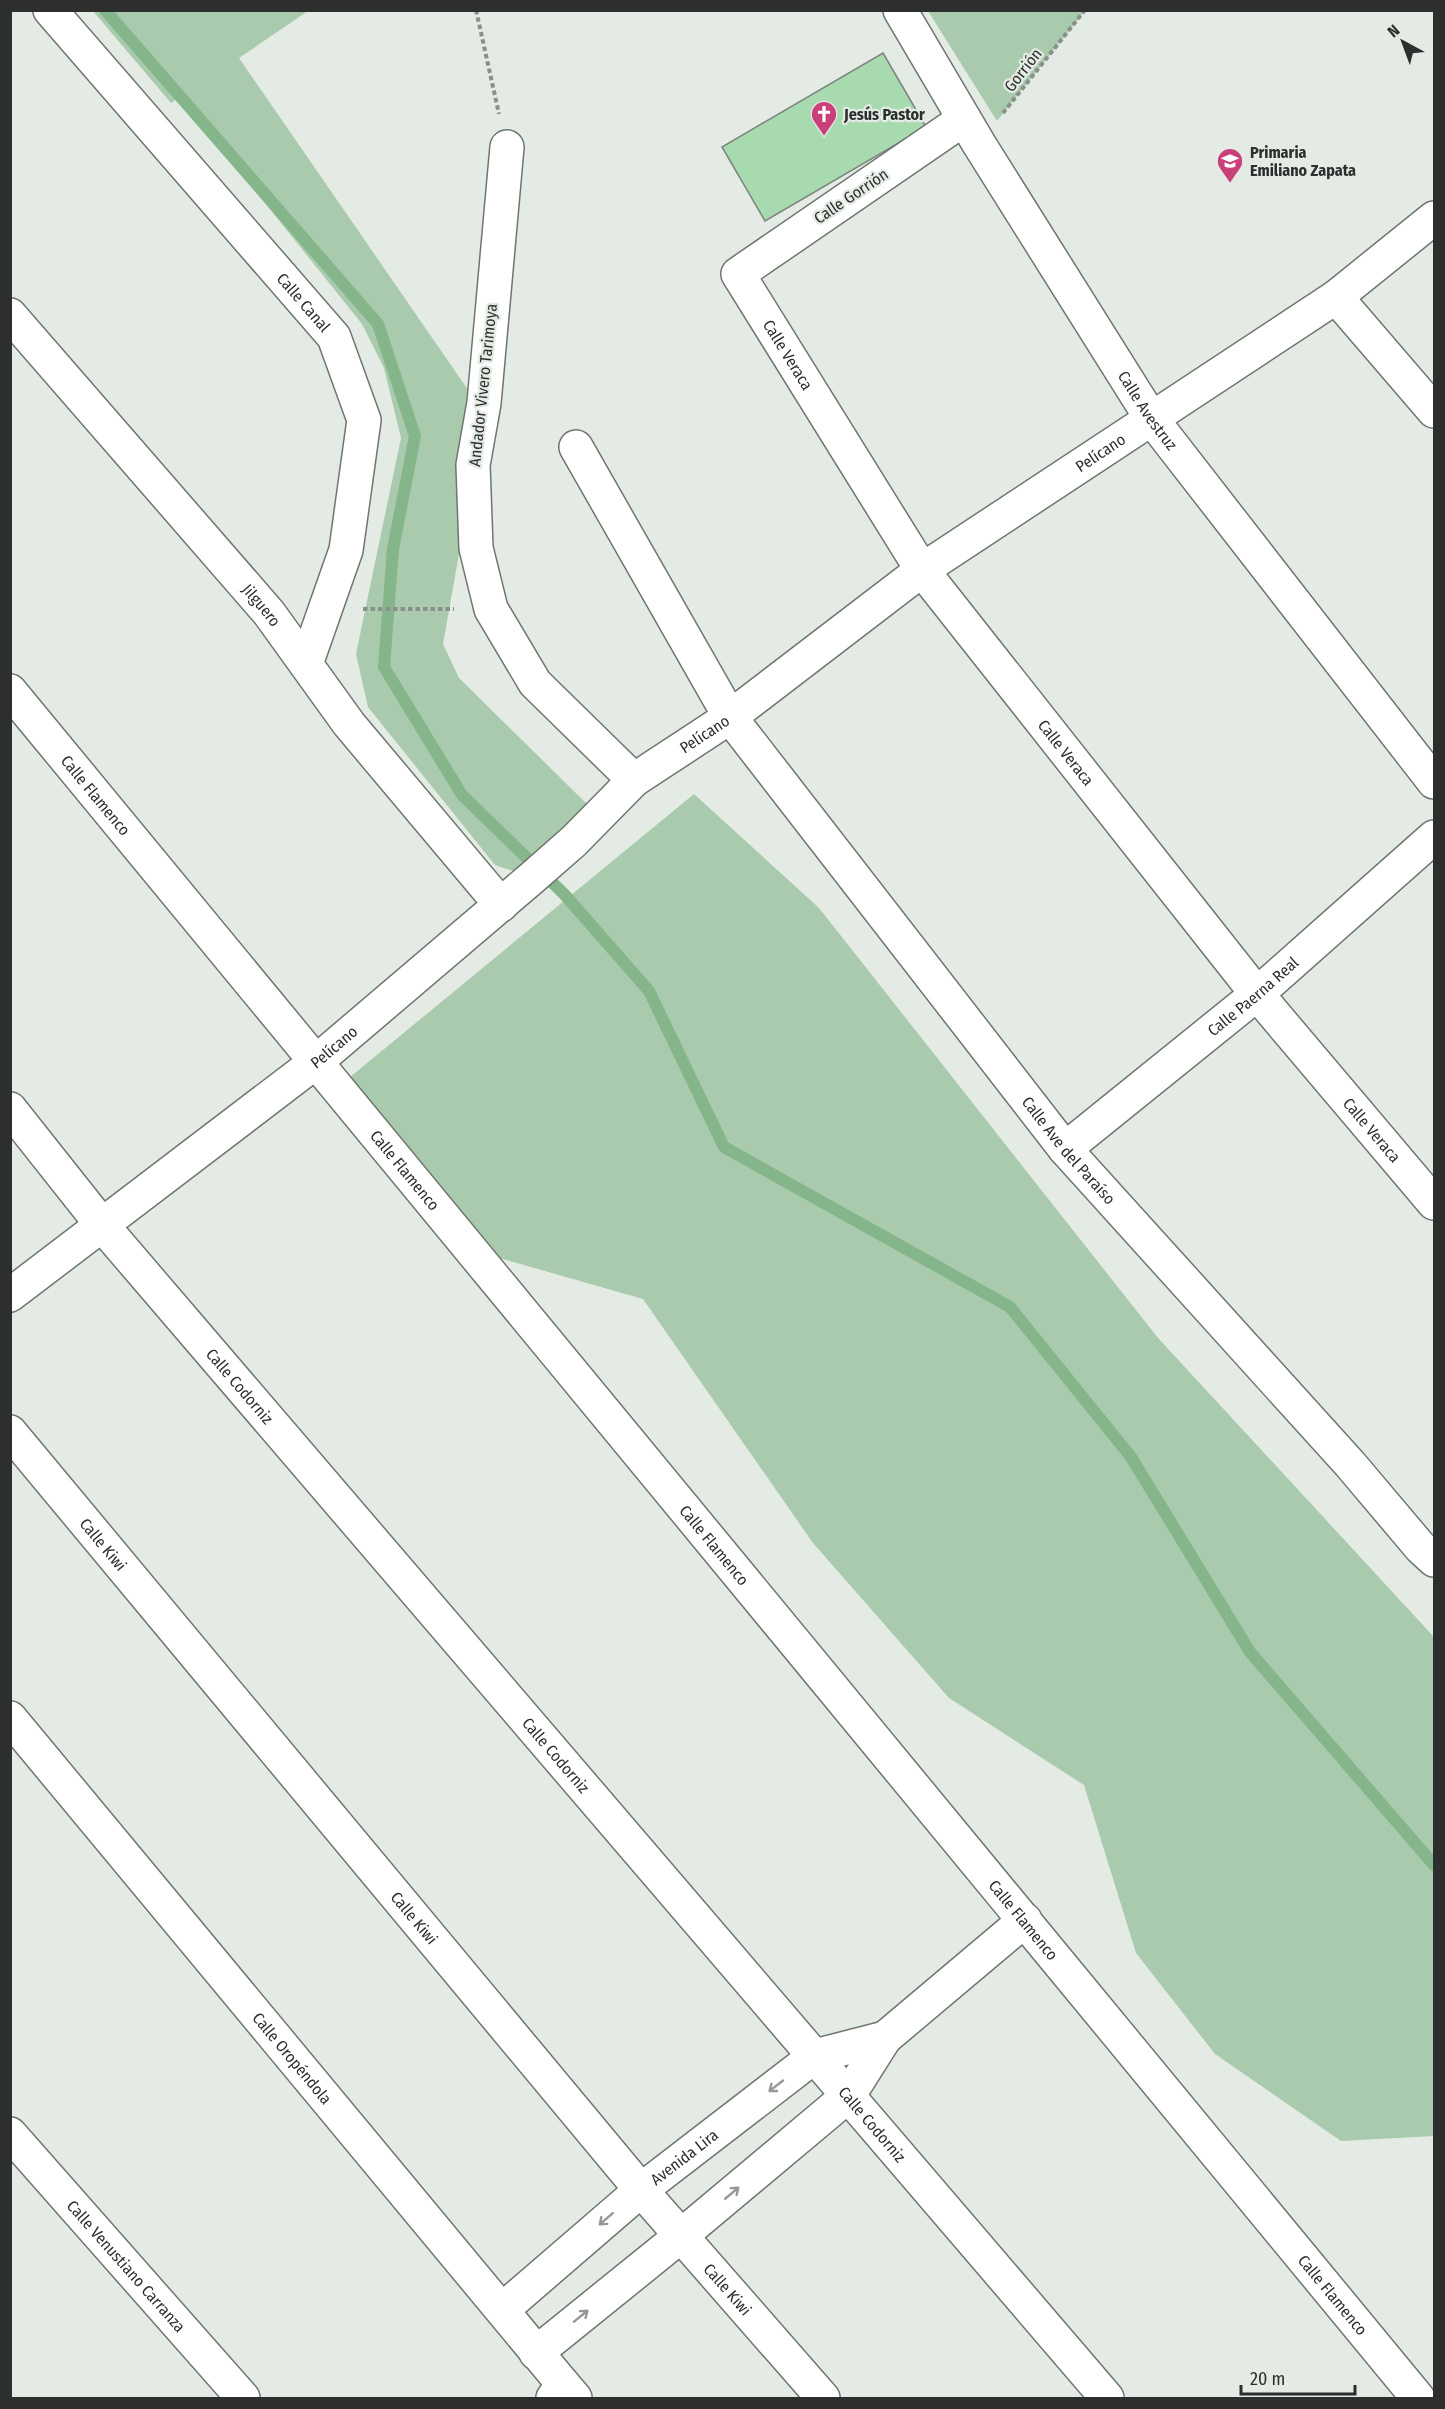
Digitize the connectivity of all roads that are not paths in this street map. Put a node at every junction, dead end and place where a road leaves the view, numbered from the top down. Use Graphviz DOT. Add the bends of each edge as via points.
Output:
graph roads {
  1 [pos="50,10"];
  2 [pos="900,10"];
  3 [pos="972,131"];
  4 [pos="507,147"];
  5 [pos="1434,218"];
  6 [pos="738,274"];
  7 [pos="1336,297"];
  8 [pos="10,315"];
  9 [pos="1434,411"];
  10 [pos="1151,418"];
  11 [pos="576,447"];
  12 [pos="922,570"];
  13 [pos="306,664"];
  14 [pos="10,690"];
  15 [pos="730,717"];
  16 [pos="634,780"];
  17 [pos="1434,783"];
  18 [pos="1434,837"];
  19 [pos="501,905"];
  20 [pos="1257,994"];
  21 [pos="317,1061"];
  22 [pos="10,1109"];
  23 [pos="1065,1149"];
  24 [pos="1434,1203"];
  25 [pos="102,1225"];
  26 [pos="10,1295"];
  27 [pos="10,1432"];
  28 [pos="1430,1548"];
  29 [pos="10,1718"];
  30 [pos="1025,1920"];
  31 [pos="885,2038"];
  32 [pos="815,2056"];
  33 [pos="849,2095"];
  34 [pos="13,2142"];
  35 [pos="641,2190"];
  36 [pos="682,2235"];
  37 [pos="502,2310"];
  38 [pos="536,2353"];
  39 [pos="564,2394"];
  40 [pos="243,2398"];
  41 [pos="824,2398"];
  42 [pos="1107,2398"];
  43 [pos="1418,2398"];
  1 -- 13 [label="street, Calle Canal" via="334,337 364,420 346,550"];
  2 -- 3 [label="street, Calle Avestruz"];
  3 -- 6 [label="street, Calle Gorrión"];
  3 -- 10 [label="street, Calle Avestruz"];
  4 -- 16 [label="street, Andador Vivero Tarimoya" via="484,403 473,465 476,548 491,609 535,683"];
  5 -- 7 [label="street, Pelícano"];
  6 -- 12 [label="street, Calle Veraca"];
  7 -- 9 [label="street"];
  7 -- 10 [label="street, Pelícano"];
  8 -- 13 [label="street, Jilguero" via="269,613"];
  10 -- 12 [label="street, Pelícano"];
  10 -- 17 [label="street, Calle Avestruz"];
  11 -- 15 [label="street"];
  12 -- 15 [label="street, Pelícano"];
  12 -- 20 [label="street, Calle Veraca"];
  13 -- 19 [label="street, Jilguero" via="350,724"];
  14 -- 21 [label="street, Calle Flamenco"];
  15 -- 16 [label="street, Pelícano"];
  15 -- 23 [label="street, Calle Ave del Paraíso"];
  16 -- 19 [label="street, Pelícano"];
  18 -- 20 [label="street, Calle Paerna Real"];
  19 -- 21 [label="street, Pelícano"];
  20 -- 23 [label="street, Calle Paerna Real"];
  20 -- 24 [label="street, Calle Veraca"];
  21 -- 25 [label="street, Pelícano"];
  21 -- 30 [label="street, Calle Flamenco"];
  22 -- 25 [label="street, Calle Codorniz"];
  23 -- 28 [label="street, Calle Ave del Paraíso"];
  25 -- 26 [label="street, Pelícano"];
  25 -- 32 [label="street, Calle Codorniz"];
  27 -- 35 [label="street, Calle Kiwi"];
  29 -- 37 [label="street, Calle Oropéndola"];
  30 -- 31 [label="street, Avenida Lira"];
  30 -- 43 [label="street, Calle Flamenco"];
  31 -- 32 [label="street, Avenida Lira"];
  31 -- 33 [label="street, Avenida Lira"];
  32 -- 33 [label="street, Calle Codorniz"];
  32 -- 35 [label="street, Avenida Lira, one-way"];
  36 -- 33 [label="street, Avenida Lira, one-way"];
  33 -- 42 [label="street, Calle Codorniz"];
  34 -- 40 [label="street, Calle Venustiano Carranza"];
  35 -- 36 [label="street, Calle Kiwi"];
  35 -- 37 [label="street, Avenida Lira, one-way"];
  38 -- 36 [label="street, Avenida Lira, one-way"];
  36 -- 41 [label="street, Calle Kiwi"];
  37 -- 38 [label="street, Calle Oropéndola"];
  38 -- 39 [label="street, Calle Oropéndola"];
}
